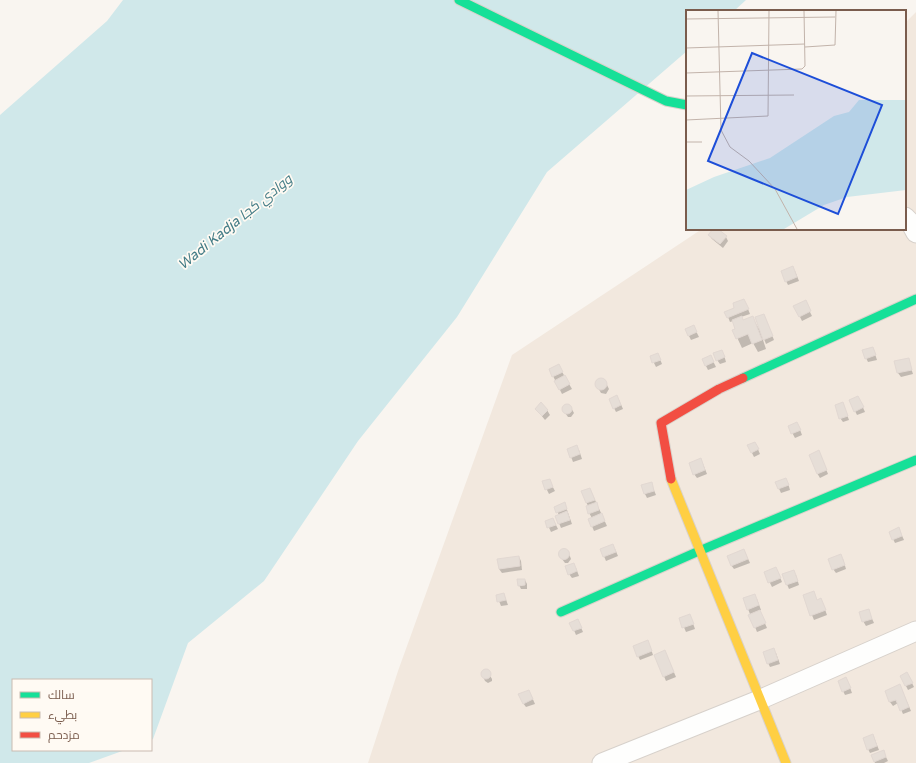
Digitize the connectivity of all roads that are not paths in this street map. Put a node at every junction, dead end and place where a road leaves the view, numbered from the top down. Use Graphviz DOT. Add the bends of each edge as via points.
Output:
graph roads {
  1 [pos="459,0"];
  2 [pos="686,105"];
  3 [pos="906,218"];
  4 [pos="916,233"];
  5 [pos="916,299"];
  6 [pos="916,460"];
  7 [pos="699,551"];
  8 [pos="561,612"];
  9 [pos="916,631"];
  10 [pos="759,700"];
  11 [pos="602,763"];
  12 [pos="786,763"];
  1 -- 2 [label="street" via="666,101"];
  3 -- 4 [label="street"];
  5 -- 7 [label="street" via="719,389 662,423 669,475"];
  6 -- 7 [label="street"];
  7 -- 8 [label="street"];
  7 -- 10 [label="street"];
  9 -- 10 [label="street"];
  10 -- 11 [label="street"];
  10 -- 12 [label="street"];
}
